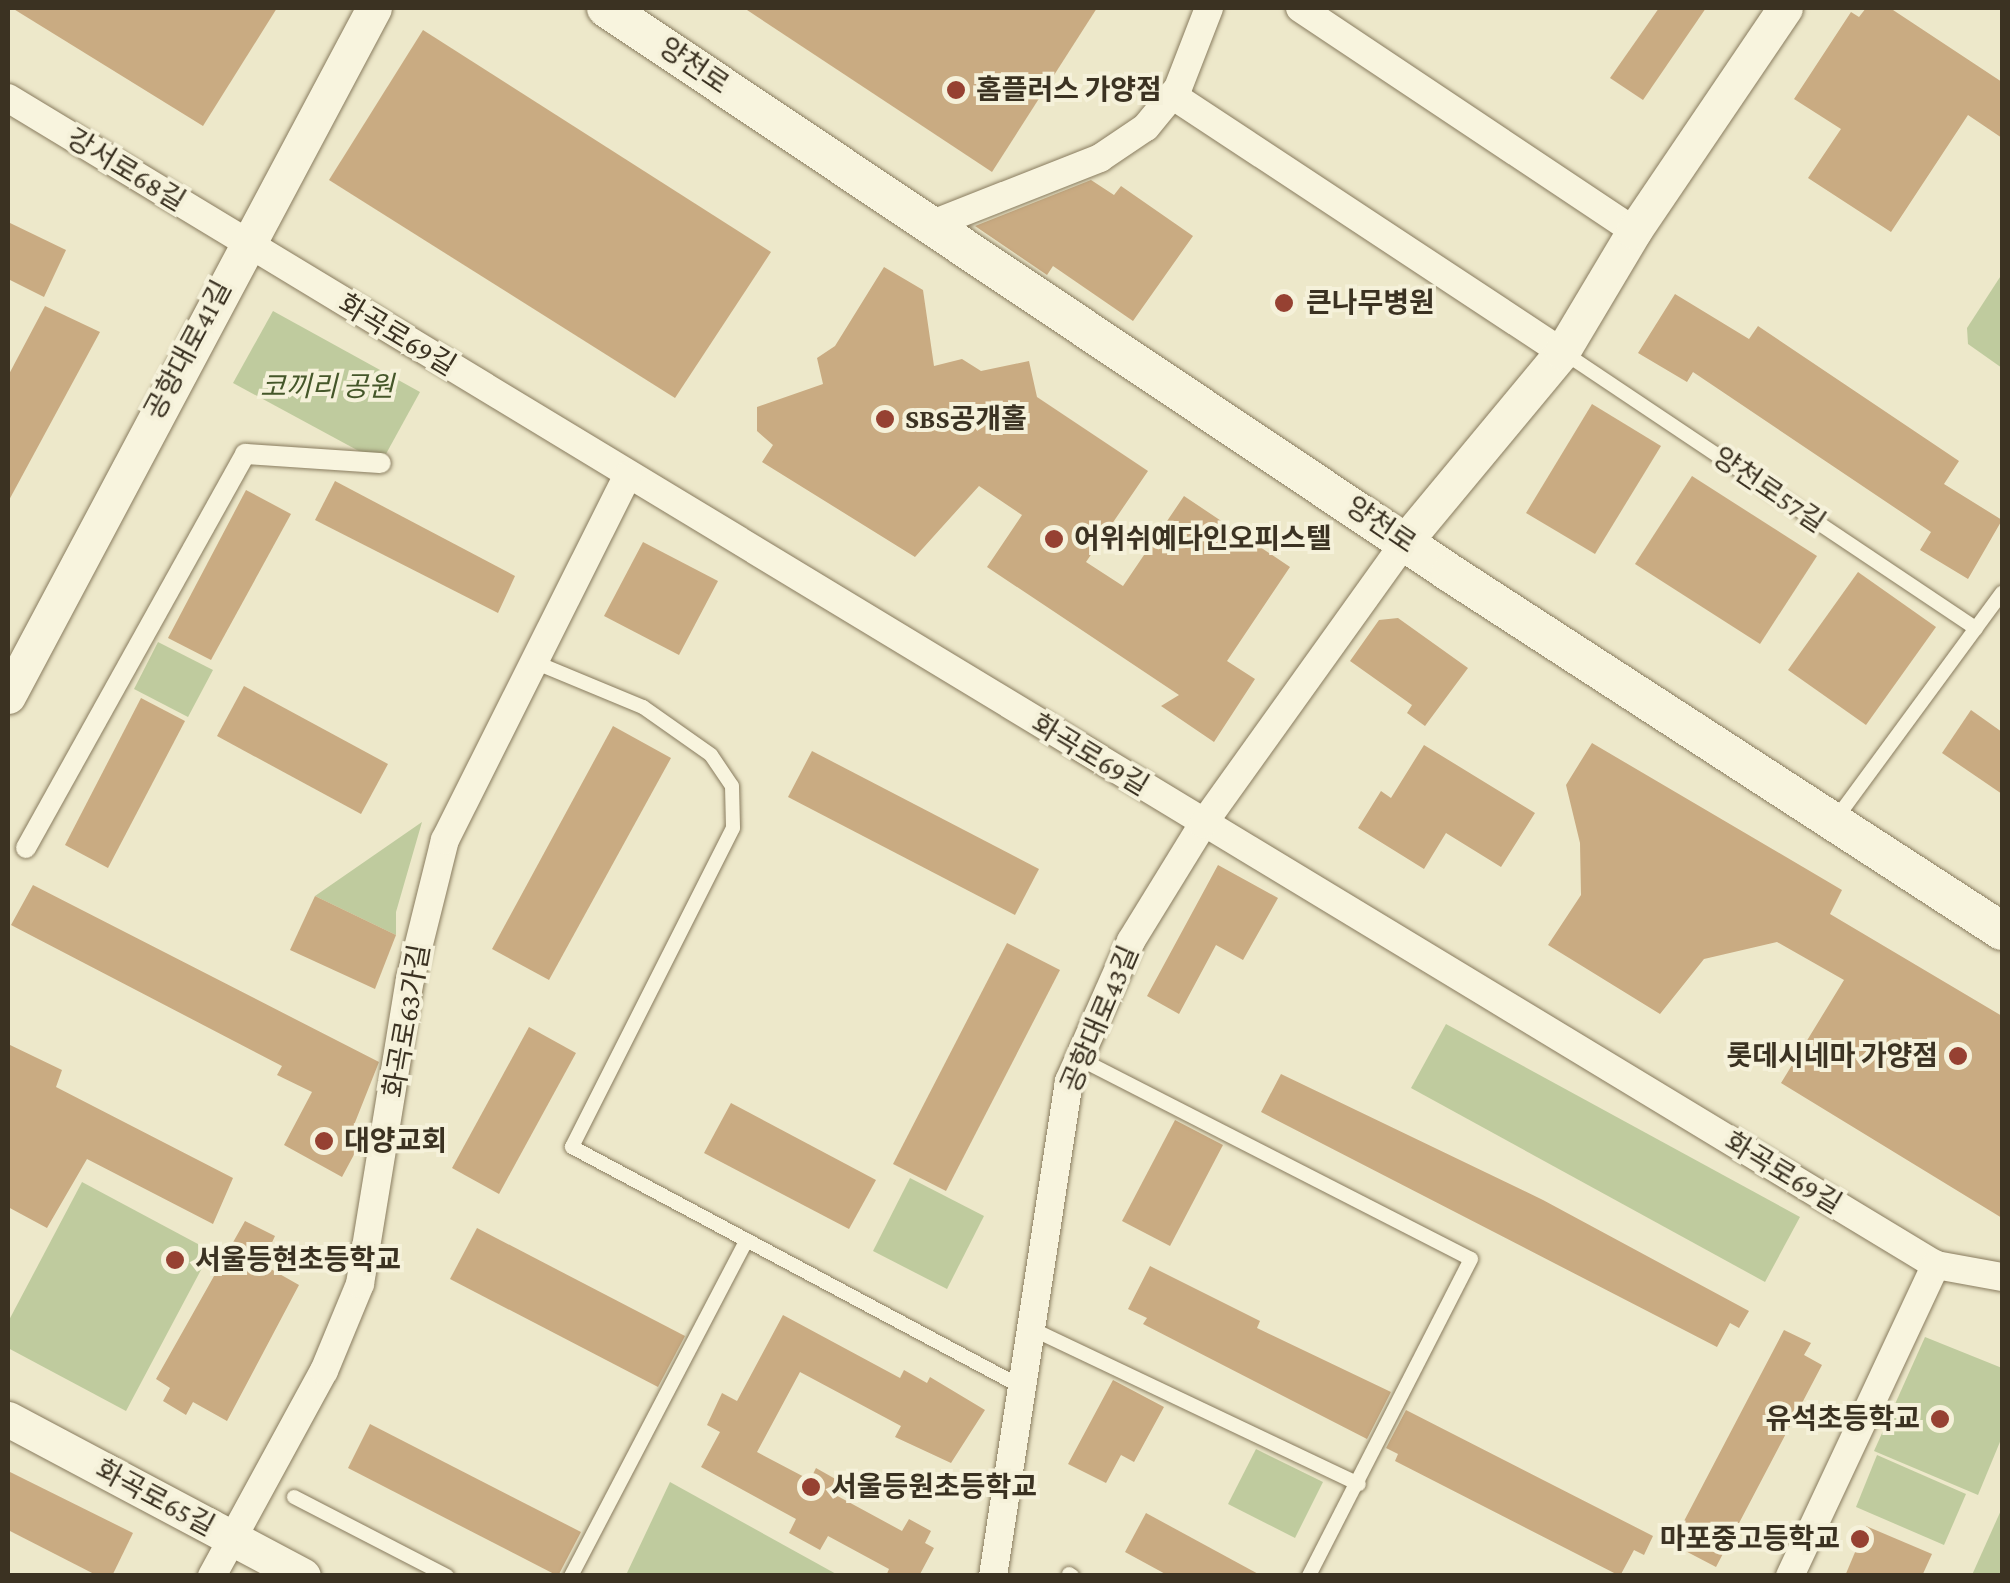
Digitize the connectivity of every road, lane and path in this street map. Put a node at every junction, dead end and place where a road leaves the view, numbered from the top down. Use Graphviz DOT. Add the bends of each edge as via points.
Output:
graph roads {
  1 [pos="374,8"];
  2 [pos="606,8"];
  3 [pos="1209,8"];
  4 [pos="1300,8"];
  5 [pos="1785,8"];
  6 [pos="1172,95"];
  7 [pos="8,98"];
  8 [pos="930,225"];
  9 [pos="1634,231"];
  10 [pos="244,243"];
  11 [pos="1562,352"];
  12 [pos="381,464"];
  13 [pos="628,474"];
  14 [pos="1406,540"];
  15 [pos="2002,593"];
  16 [pos="1976,628"];
  17 [pos="532,660"];
  18 [pos="8,696"];
  19 [pos="1202,824"];
  20 [pos="1831,825"];
  21 [pos="26,848"];
  22 [pos="2002,931"];
  23 [pos="1078,1058"];
  24 [pos="746,1240"];
  25 [pos="1936,1265"];
  26 [pos="2002,1278"];
  27 [pos="1029,1328"];
  28 [pos="1020,1386"];
  29 [pos="8,1420"];
  30 [pos="1359,1484"];
  31 [pos="294,1497"];
  32 [pos="232,1538"];
  33 [pos="212,1576"];
  34 [pos="303,1576"];
  35 [pos="447,1576"];
  36 [pos="571,1576"];
  37 [pos="993,1576"];
  38 [pos="1309,1576"];
  39 [pos="1790,1576"];
  1 -- 10 [label="street, 공항대로41길"];
  2 -- 8 [label="main road, 양천로"];
  3 -- 6 [label="street"];
  4 -- 9 [label="street"];
  5 -- 9 [label="street"];
  6 -- 8 [label="street" via="1146,127 1100,158"];
  6 -- 11 [label="street, 양천로57길"];
  7 -- 10 [label="street, 강서로68길"];
  8 -- 14 [label="main road, 양천로"];
  9 -- 11 [label="street"];
  10 -- 13 [label="street, 화곡로69길"];
  10 -- 18 [label="street, 공항대로41길"];
  11 -- 14 [label="street"];
  11 -- 16 [label="lane, 양천로57길"];
  12 -- 21 [label="street" via="245,454"];
  13 -- 17 [label="street, 화곡로63가길"];
  13 -- 19 [label="street, 화곡로69길"];
  14 -- 19 [label="street, 공항대로43길"];
  14 -- 20 [label="main road, 양천로"];
  15 -- 16 [label="lane"];
  16 -- 20 [label="lane"];
  17 -- 24 [label="lane" via="643,707 711,755 732,786 733,828 572,1147"];
  17 -- 32 [label="street, 화곡로63가길" via="445,840 410,980 360,1284 324,1371"];
  19 -- 23 [label="street, 공항대로43길" via="1131,940"];
  19 -- 25 [label="street, 화곡로69길"];
  20 -- 22 [label="main road, 양천로"];
  23 -- 27 [label="street, 공항대로43길" via="1051,1176"];
  23 -- 30 [label="lane" via="1471,1259"];
  24 -- 28 [label="lane"];
  24 -- 36 [label="lane"];
  25 -- 26 [label="street, 화곡로69길"];
  25 -- 39 [label="street"];
  27 -- 28 [label="street, 공항대로43길"];
  27 -- 30 [label="lane"];
  28 -- 37 [label="street, 공항대로43길"];
  29 -- 32 [label="street, 화곡로65길"];
  30 -- 38 [label="lane"];
  31 -- 35 [label="lane"];
  32 -- 33 [label="street, 화곡로63가길"];
  32 -- 34 [label="street, 화곡로65길"];
}
